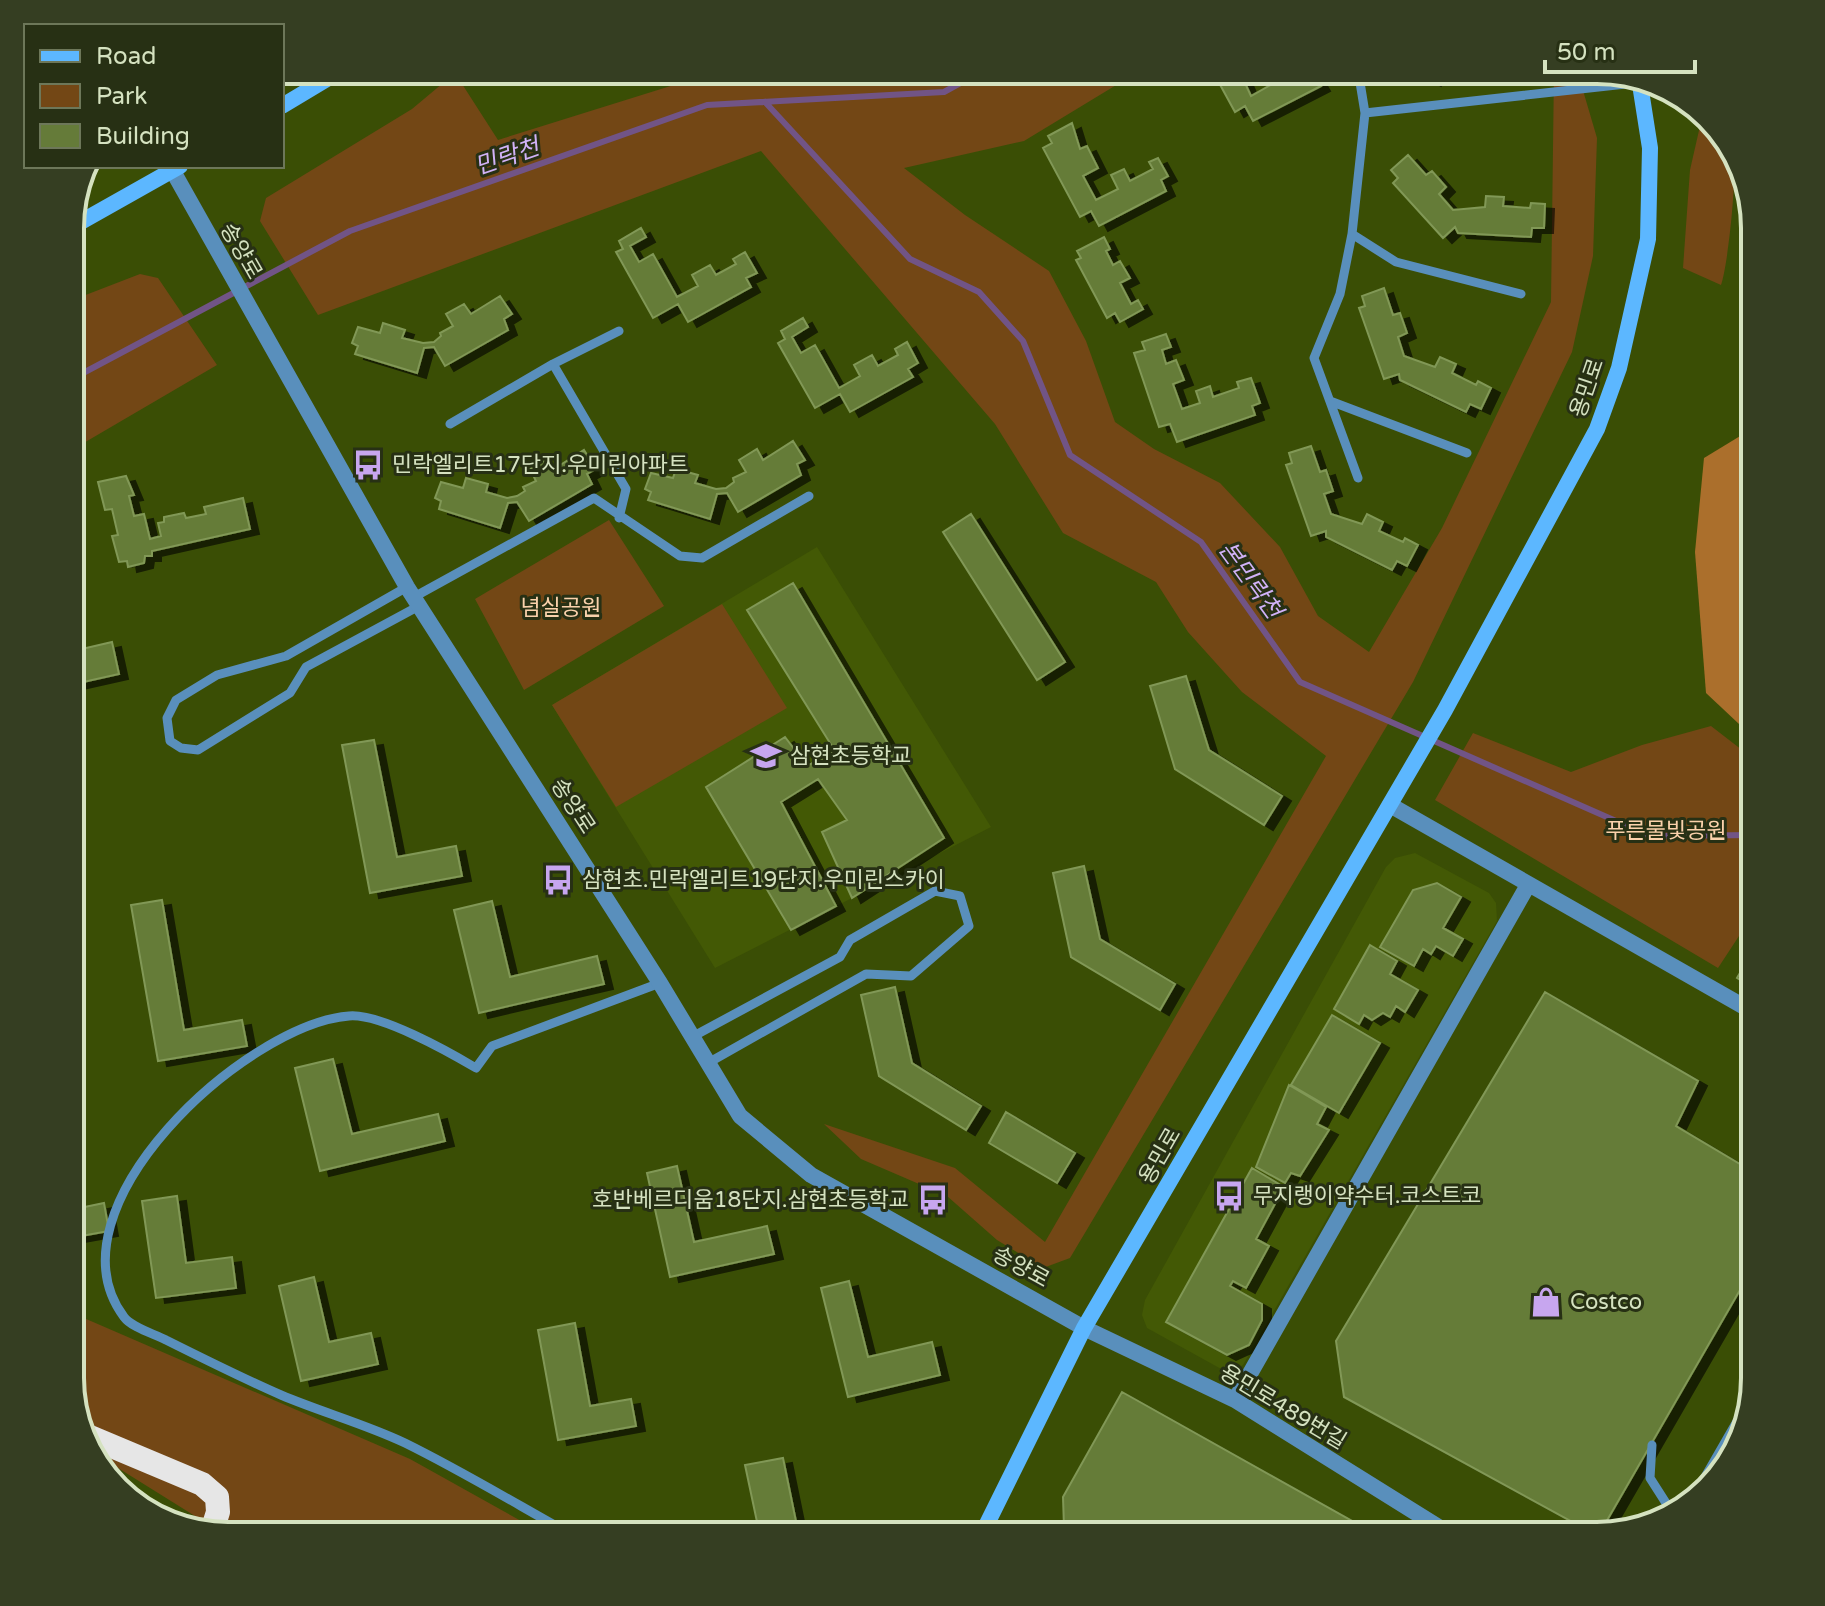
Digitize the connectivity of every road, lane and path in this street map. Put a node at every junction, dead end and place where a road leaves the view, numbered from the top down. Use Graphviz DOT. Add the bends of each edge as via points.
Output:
graph roads {
  1 [pos="319,84"];
  2 [pos="1360,84"];
  3 [pos="1611,85"];
  4 [pos="1645,93"];
  5 [pos="284,105"];
  6 [pos="1365,113"];
  7 [pos="173,168"];
  8 [pos="175,168"];
  9 [pos="84,220"];
  10 [pos="1352,234"];
  11 [pos="1521,294"];
  12 [pos="619,331"];
  13 [pos="553,364"];
  14 [pos="1330,401"];
  15 [pos="450,424"];
  16 [pos="1467,453"];
  17 [pos="1358,478"];
  18 [pos="809,496"];
  19 [pos="619,518"];
  20 [pos="414,597"];
  21 [pos="1390,805"];
  22 [pos="1528,885"];
  23 [pos="660,983"];
  24 [pos="1741,1005"];
  25 [pos="692,1037"];
  26 [pos="708,1063"];
  27 [pos="1084,1328"];
  28 [pos="1235,1400"];
  29 [pos="98,1440"];
  30 [pos="1652,1445"];
  31 [pos="1667,1504"];
  32 [pos="215,1522"];
  33 [pos="548,1522"];
  34 [pos="988,1522"];
  35 [pos="1427,1522"];
  1 -- 5 [label="street"];
  2 -- 6 [label="lane"];
  3 -- 6 [label="lane"];
  4 -- 21 [label="street, 용민로" via="1648,239 1619,368 1597,429"];
  6 -- 10 [label="lane"];
  7 -- 9 [label="street"];
  8 -- 20 [label="street, 송양로" via="208,239"];
  10 -- 11 [label="lane" via="1396,262"];
  10 -- 14 [label="lane" via="1340,294 1314,358"];
  12 -- 13 [label="lane"];
  13 -- 15 [label="lane"];
  13 -- 19 [label="lane" via="626,489"];
  14 -- 16 [label="lane"];
  14 -- 17 [label="lane"];
  18 -- 19 [label="lane" via="702,558 680,556"];
  19 -- 20 [label="lane" via="594,498"];
  20 -- 20 [label="lane" via="286,656 217,675 176,700 167,718 170,741 198,750 290,693 306,667"];
  20 -- 23 [label="street, 송양로"];
  21 -- 22 [label="street"];
  21 -- 27 [label="street, 용민로"];
  22 -- 24 [label="street"];
  22 -- 28 [label="street"];
  23 -- 25 [label="street, 송양로"];
  23 -- 33 [label="lane" via="492,1046 476,1068 429,1039 352,1015 304,1025 251,1054 177,1116 120,1196 108,1244 106,1277 125,1319 280,1395 402,1442"];
  25 -- 26 [label="street, 송양로"];
  25 -- 26 [label="lane" via="840,957 850,940 935,891 960,896 969,926 911,976 866,974"];
  26 -- 27 [label="street, 송양로" via="740,1116 811,1175"];
  27 -- 28 [label="street, 용민로489번길"];
  27 -- 34 [label="street, 용민로"];
  28 -- 35 [label="street, 용민로489번길"];
  29 -- 32 [label="highway" via="202,1484 217,1497"];
  30 -- 31 [label="lane" via="1650,1478"];
}
